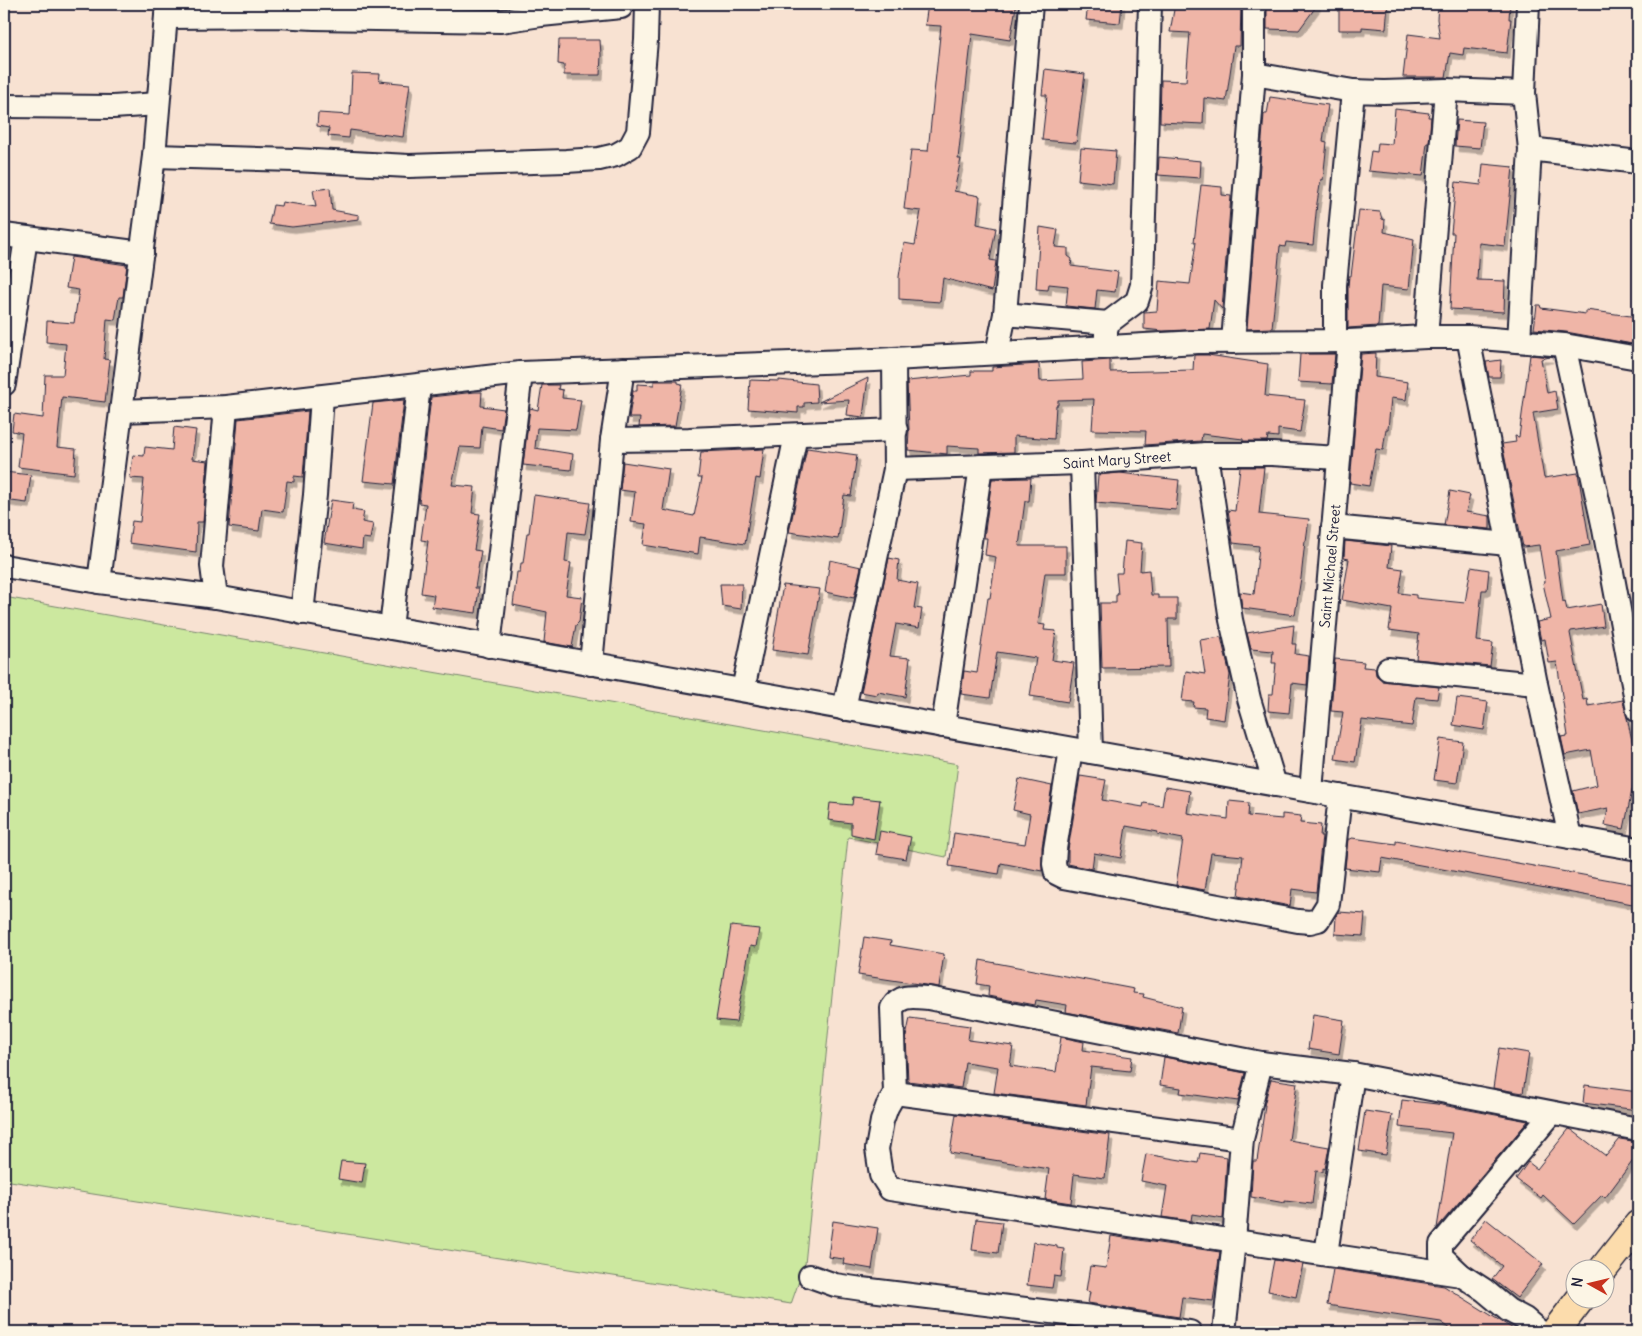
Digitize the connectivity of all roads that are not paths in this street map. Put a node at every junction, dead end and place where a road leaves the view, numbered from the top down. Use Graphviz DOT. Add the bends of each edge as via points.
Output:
graph roads {
  1 [pos="647,4"];
  2 [pos="1031,4"];
  3 [pos="1150,4"];
  4 [pos="1254,4"];
  5 [pos="1528,4"];
  6 [pos="622,6"];
  7 [pos="166,10"];
  8 [pos="646,40"];
  9 [pos="1254,74"];
  10 [pos="1446,90"];
  11 [pos="1353,91"];
  12 [pos="1524,93"];
  13 [pos="158,104"];
  14 [pos="4,106"];
  15 [pos="1530,149"];
  16 [pos="154,156"];
  17 [pos="1638,162"];
  18 [pos="4,235"];
  19 [pos="26,238"];
  20 [pos="142,253"];
  21 [pos="1005,314"];
  22 [pos="1108,323"];
  23 [pos="8,332"];
  24 [pos="1426,337"];
  25 [pos="1468,337"];
  26 [pos="1342,341"];
  27 [pos="1519,341"];
  28 [pos="1233,342"];
  29 [pos="1564,344"];
  30 [pos="1106,347"];
  31 [pos="997,352"];
  32 [pos="1638,358"];
  33 [pos="894,359"];
  34 [pos="623,369"];
  35 [pos="521,373"];
  36 [pos="4,384"];
  37 [pos="419,386"];
  38 [pos="322,397"];
  39 [pos="226,407"];
  40 [pos="121,411"];
  41 [pos="896,430"];
  42 [pos="796,435"];
  43 [pos="612,440"];
  44 [pos="1206,454"];
  45 [pos="1339,458"];
  46 [pos="1082,463"];
  47 [pos="981,466"];
  48 [pos="896,469"];
  49 [pos="1333,527"];
  50 [pos="1508,544"];
  51 [pos="4,566"];
  52 [pos="99,582"];
  53 [pos="216,598"];
  54 [pos="302,613"];
  55 [pos="391,628"];
  56 [pos="489,646"];
  57 [pos="591,664"];
  58 [pos="1388,669"];
  59 [pos="1536,684"];
  60 [pos="743,690"];
  61 [pos="844,708"];
  62 [pos="1638,711"];
  63 [pos="943,726"];
  64 [pos="1081,751"];
  65 [pos="1275,785"];
  66 [pos="1311,791"];
  67 [pos="1340,796"];
  68 [pos="1570,837"];
  69 [pos="1638,849"];
  70 [pos="1261,1063"];
  71 [pos="1353,1074"];
  72 [pos="895,1093"];
  73 [pos="1552,1113"];
  74 [pos="1638,1129"];
  75 [pos="1242,1139"];
  76 [pos="1638,1225"];
  77 [pos="1234,1241"];
  78 [pos="1326,1254"];
  79 [pos="1612,1258"];
  80 [pos="1461,1275"];
  81 [pos="810,1276"];
  82 [pos="1573,1308"];
  83 [pos="1190,1332"];
  84 [pos="1224,1332"];
  85 [pos="1540,1332"];
  86 [pos="1555,1332"];
  1 -- 8 [label="street"];
  2 -- 21 [label="street"];
  3 -- 22 [label="street" via="1142,285 1137,300"];
  4 -- 9 [label="street"];
  5 -- 12 [label="street"];
  6 -- 7 [label="street" via="501,21 314,18"];
  6 -- 8 [label="street"];
  7 -- 13 [label="street"];
  8 -- 16 [label="street" via="638,132 630,147 616,155 599,159 409,166"];
  9 -- 11 [label="street"];
  9 -- 28 [label="street"];
  10 -- 11 [label="street"];
  10 -- 12 [label="street"];
  10 -- 24 [label="street"];
  11 -- 26 [label="street, Saint Michael Street" via="1335,285"];
  12 -- 15 [label="street"];
  13 -- 14 [label="street"];
  13 -- 16 [label="street"];
  15 -- 17 [label="street"];
  15 -- 27 [label="street"];
  16 -- 20 [label="street"];
  18 -- 19 [label="street"];
  19 -- 20 [label="street"];
  19 -- 23 [label="street"];
  20 -- 40 [label="street"];
  21 -- 22 [label="street"];
  21 -- 31 [label="street"];
  22 -- 30 [label="street"];
  23 -- 36 [label="street"];
  24 -- 25 [label="street"];
  24 -- 26 [label="street"];
  25 -- 27 [label="street"];
  25 -- 50 [label="street"];
  26 -- 28 [label="street"];
  26 -- 45 [label="street, Saint Michael Street"];
  27 -- 29 [label="street"];
  28 -- 30 [label="street"];
  29 -- 32 [label="street"];
  29 -- 62 [label="street" via="1603,524"];
  30 -- 31 [label="street"];
  31 -- 33 [label="street"];
  33 -- 34 [label="street"];
  33 -- 41 [label="street"];
  34 -- 35 [label="street"];
  34 -- 43 [label="street"];
  35 -- 37 [label="street"];
  35 -- 56 [label="street"];
  37 -- 38 [label="street"];
  37 -- 55 [label="street"];
  38 -- 39 [label="street"];
  38 -- 54 [label="street"];
  39 -- 40 [label="street"];
  39 -- 53 [label="street" via="212,566"];
  40 -- 52 [label="street"];
  41 -- 42 [label="street"];
  41 -- 48 [label="street"];
  42 -- 43 [label="street"];
  42 -- 60 [label="street"];
  43 -- 57 [label="street"];
  44 -- 45 [label="street, Saint Mary Street"];
  44 -- 46 [label="street, Saint Mary Street"];
  44 -- 65 [label="street" via="1231,620 1249,699"];
  45 -- 49 [label="street, Saint Michael Street"];
  46 -- 47 [label="street, Saint Mary Street"];
  46 -- 64 [label="street"];
  47 -- 48 [label="street, Saint Mary Street"];
  47 -- 63 [label="street"];
  48 -- 61 [label="street"];
  49 -- 50 [label="street"];
  49 -- 66 [label="street, Saint Michael Street"];
  50 -- 59 [label="street"];
  51 -- 52 [label="street"];
  52 -- 53 [label="street"];
  53 -- 54 [label="street"];
  54 -- 55 [label="street"];
  55 -- 56 [label="street"];
  56 -- 57 [label="street"];
  57 -- 60 [label="street"];
  58 -- 59 [label="street"];
  59 -- 68 [label="street"];
  60 -- 61 [label="street"];
  61 -- 63 [label="street"];
  63 -- 64 [label="street"];
  64 -- 65 [label="street"];
  64 -- 67 [label="street" via="1055,849 1056,872 1064,877 1298,920 1318,920 1328,904"];
  65 -- 66 [label="street"];
  66 -- 67 [label="street"];
  67 -- 68 [label="street"];
  68 -- 69 [label="street"];
  70 -- 71 [label="street"];
  70 -- 72 [label="street" via="928,998 907,997 892,1008"];
  70 -- 75 [label="street"];
  71 -- 73 [label="street"];
  71 -- 78 [label="street"];
  72 -- 75 [label="street"];
  72 -- 77 [label="street" via="882,1121 877,1149 881,1175 890,1189"];
  73 -- 74 [label="street"];
  73 -- 80 [label="street" via="1441,1244 1441,1256"];
  75 -- 77 [label="street"];
  76 -- 79 [label="main road"];
  77 -- 78 [label="street"];
  77 -- 84 [label="street"];
  78 -- 80 [label="street"];
  80 -- 85 [label="street"];
  81 -- 83 [label="street" via="862,1289"];
  82 -- 86 [label="main road"];
}
